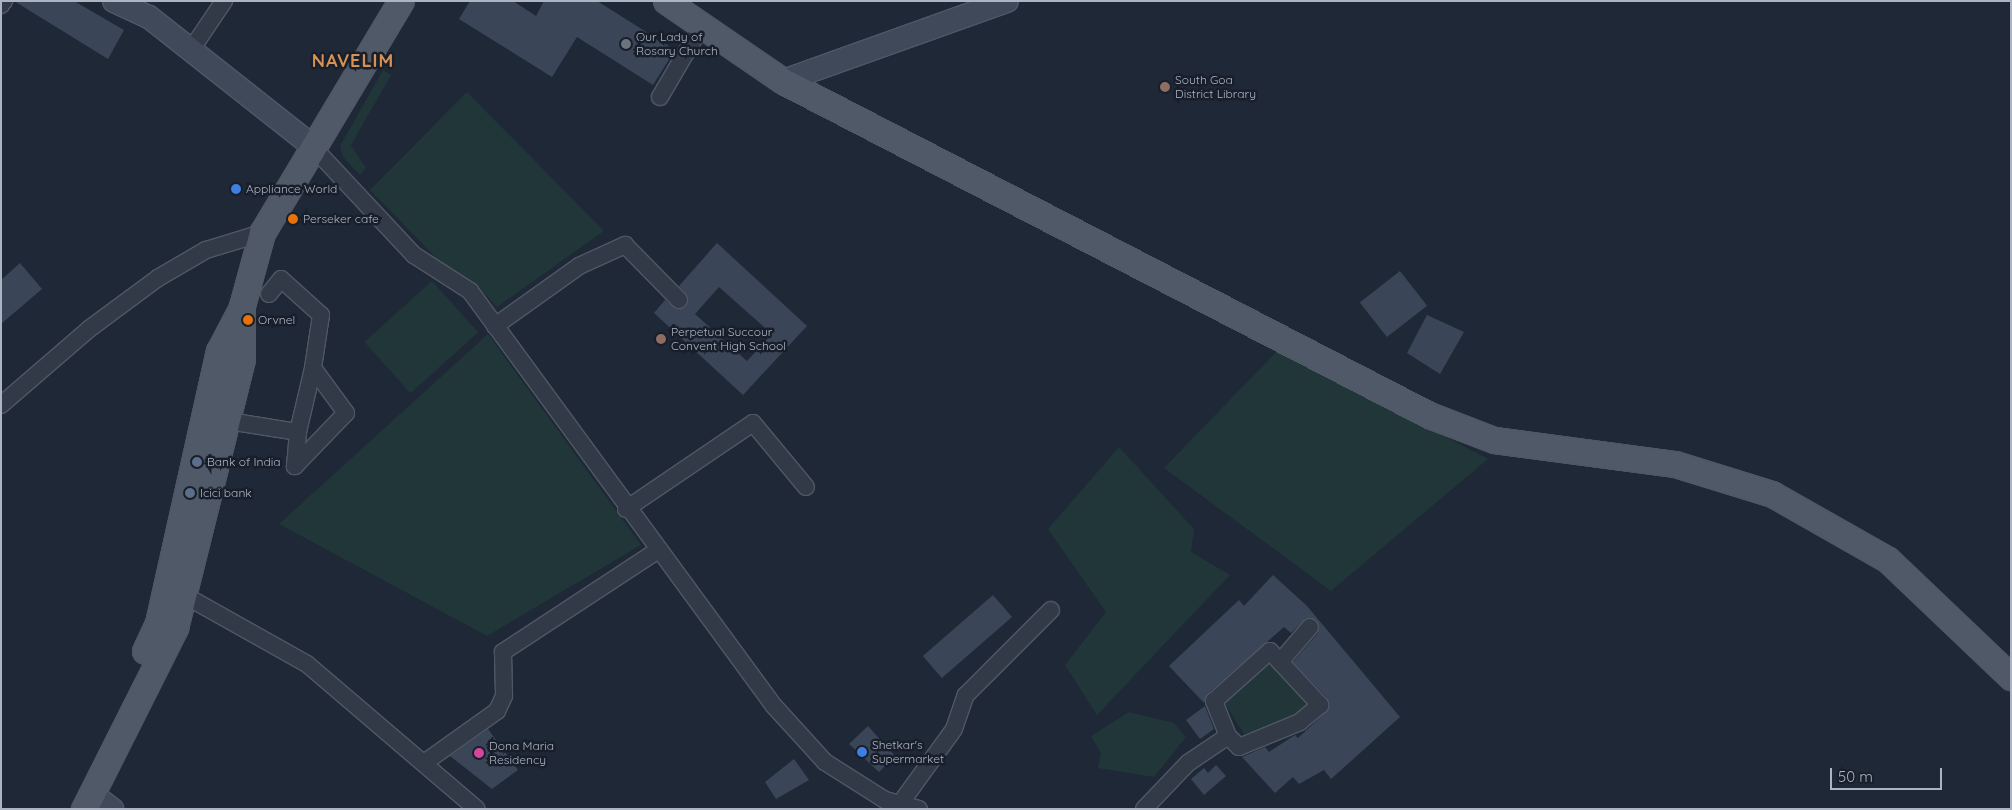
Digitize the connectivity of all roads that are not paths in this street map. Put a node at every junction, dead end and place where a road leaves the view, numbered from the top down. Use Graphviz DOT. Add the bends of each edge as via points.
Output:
graph roads {
  1 [pos="4,1"];
  2 [pos="114,1"];
  3 [pos="224,1"];
  4 [pos="402,1"];
  5 [pos="666,1"];
  6 [pos="1007,1"];
  7 [pos="1,5"];
  8 [pos="702,25"];
  9 [pos="191,50"];
  10 [pos="783,81"];
  11 [pos="660,97"];
  12 [pos="311,145"];
  13 [pos="262,233"];
  14 [pos="269,294"];
  15 [pos="678,300"];
  16 [pos="242,306"];
  17 [pos="494,326"];
  18 [pos="313,368"];
  19 [pos="1,406"];
  20 [pos="241,423"];
  21 [pos="298,432"];
  22 [pos="806,487"];
  23 [pos="626,509"];
  24 [pos="658,550"];
  25 [pos="184,595"];
  26 [pos="1051,610"];
  27 [pos="1310,627"];
  28 [pos="1280,662"];
  29 [pos="2011,677"];
  30 [pos="1228,736"];
  31 [pos="424,763"];
  32 [pos="88,802"];
  33 [pos="900,804"];
  34 [pos="68,809"];
  35 [pos="112,809"];
  36 [pos="477,809"];
  37 [pos="919,809"];
  38 [pos="1144,809"];
  1 -- 7 [label="street"];
  2 -- 9 [label="street" via="149,17"];
  3 -- 9 [label="street"];
  4 -- 12 [label="main road"];
  5 -- 8 [label="main road"];
  6 -- 10 [label="street"];
  8 -- 10 [label="main road"];
  8 -- 11 [label="street"];
  9 -- 12 [label="street"];
  10 -- 29 [label="main road" via="1429,415 1494,440 1675,464 1772,494 1888,560"];
  12 -- 13 [label="main road"];
  12 -- 17 [label="street" via="414,255 470,291"];
  13 -- 16 [label="main road"];
  13 -- 19 [label="street" via="206,250 158,278 89,329"];
  14 -- 18 [label="street" via="281,279 321,315"];
  15 -- 17 [label="street" via="625,245 579,266"];
  16 -- 25 [label="main road" via="242,359"];
  16 -- 34 [label="main road" via="219,351 158,623"];
  17 -- 23 [label="street"];
  18 -- 21 [label="street"];
  18 -- 21 [label="street" via="346,413 295,466"];
  20 -- 21 [label="street"];
  22 -- 23 [label="street" via="753,423"];
  23 -- 24 [label="street"];
  24 -- 31 [label="street" via="503,652 504,696 497,711"];
  24 -- 33 [label="street" via="774,706 824,762 885,800"];
  25 -- 31 [label="street" via="307,664"];
  25 -- 32 [label="main road" via="175,628"];
  26 -- 33 [label="street" via="966,695 954,729"];
  27 -- 28 [label="street"];
  28 -- 30 [label="street" via="1270,651 1214,701"];
  28 -- 30 [label="street" via="1320,705 1300,722 1239,747"];
  30 -- 38 [label="street" via="1188,763"];
  31 -- 36 [label="street"];
  32 -- 35 [label="street"];
  33 -- 37 [label="street"];
}
